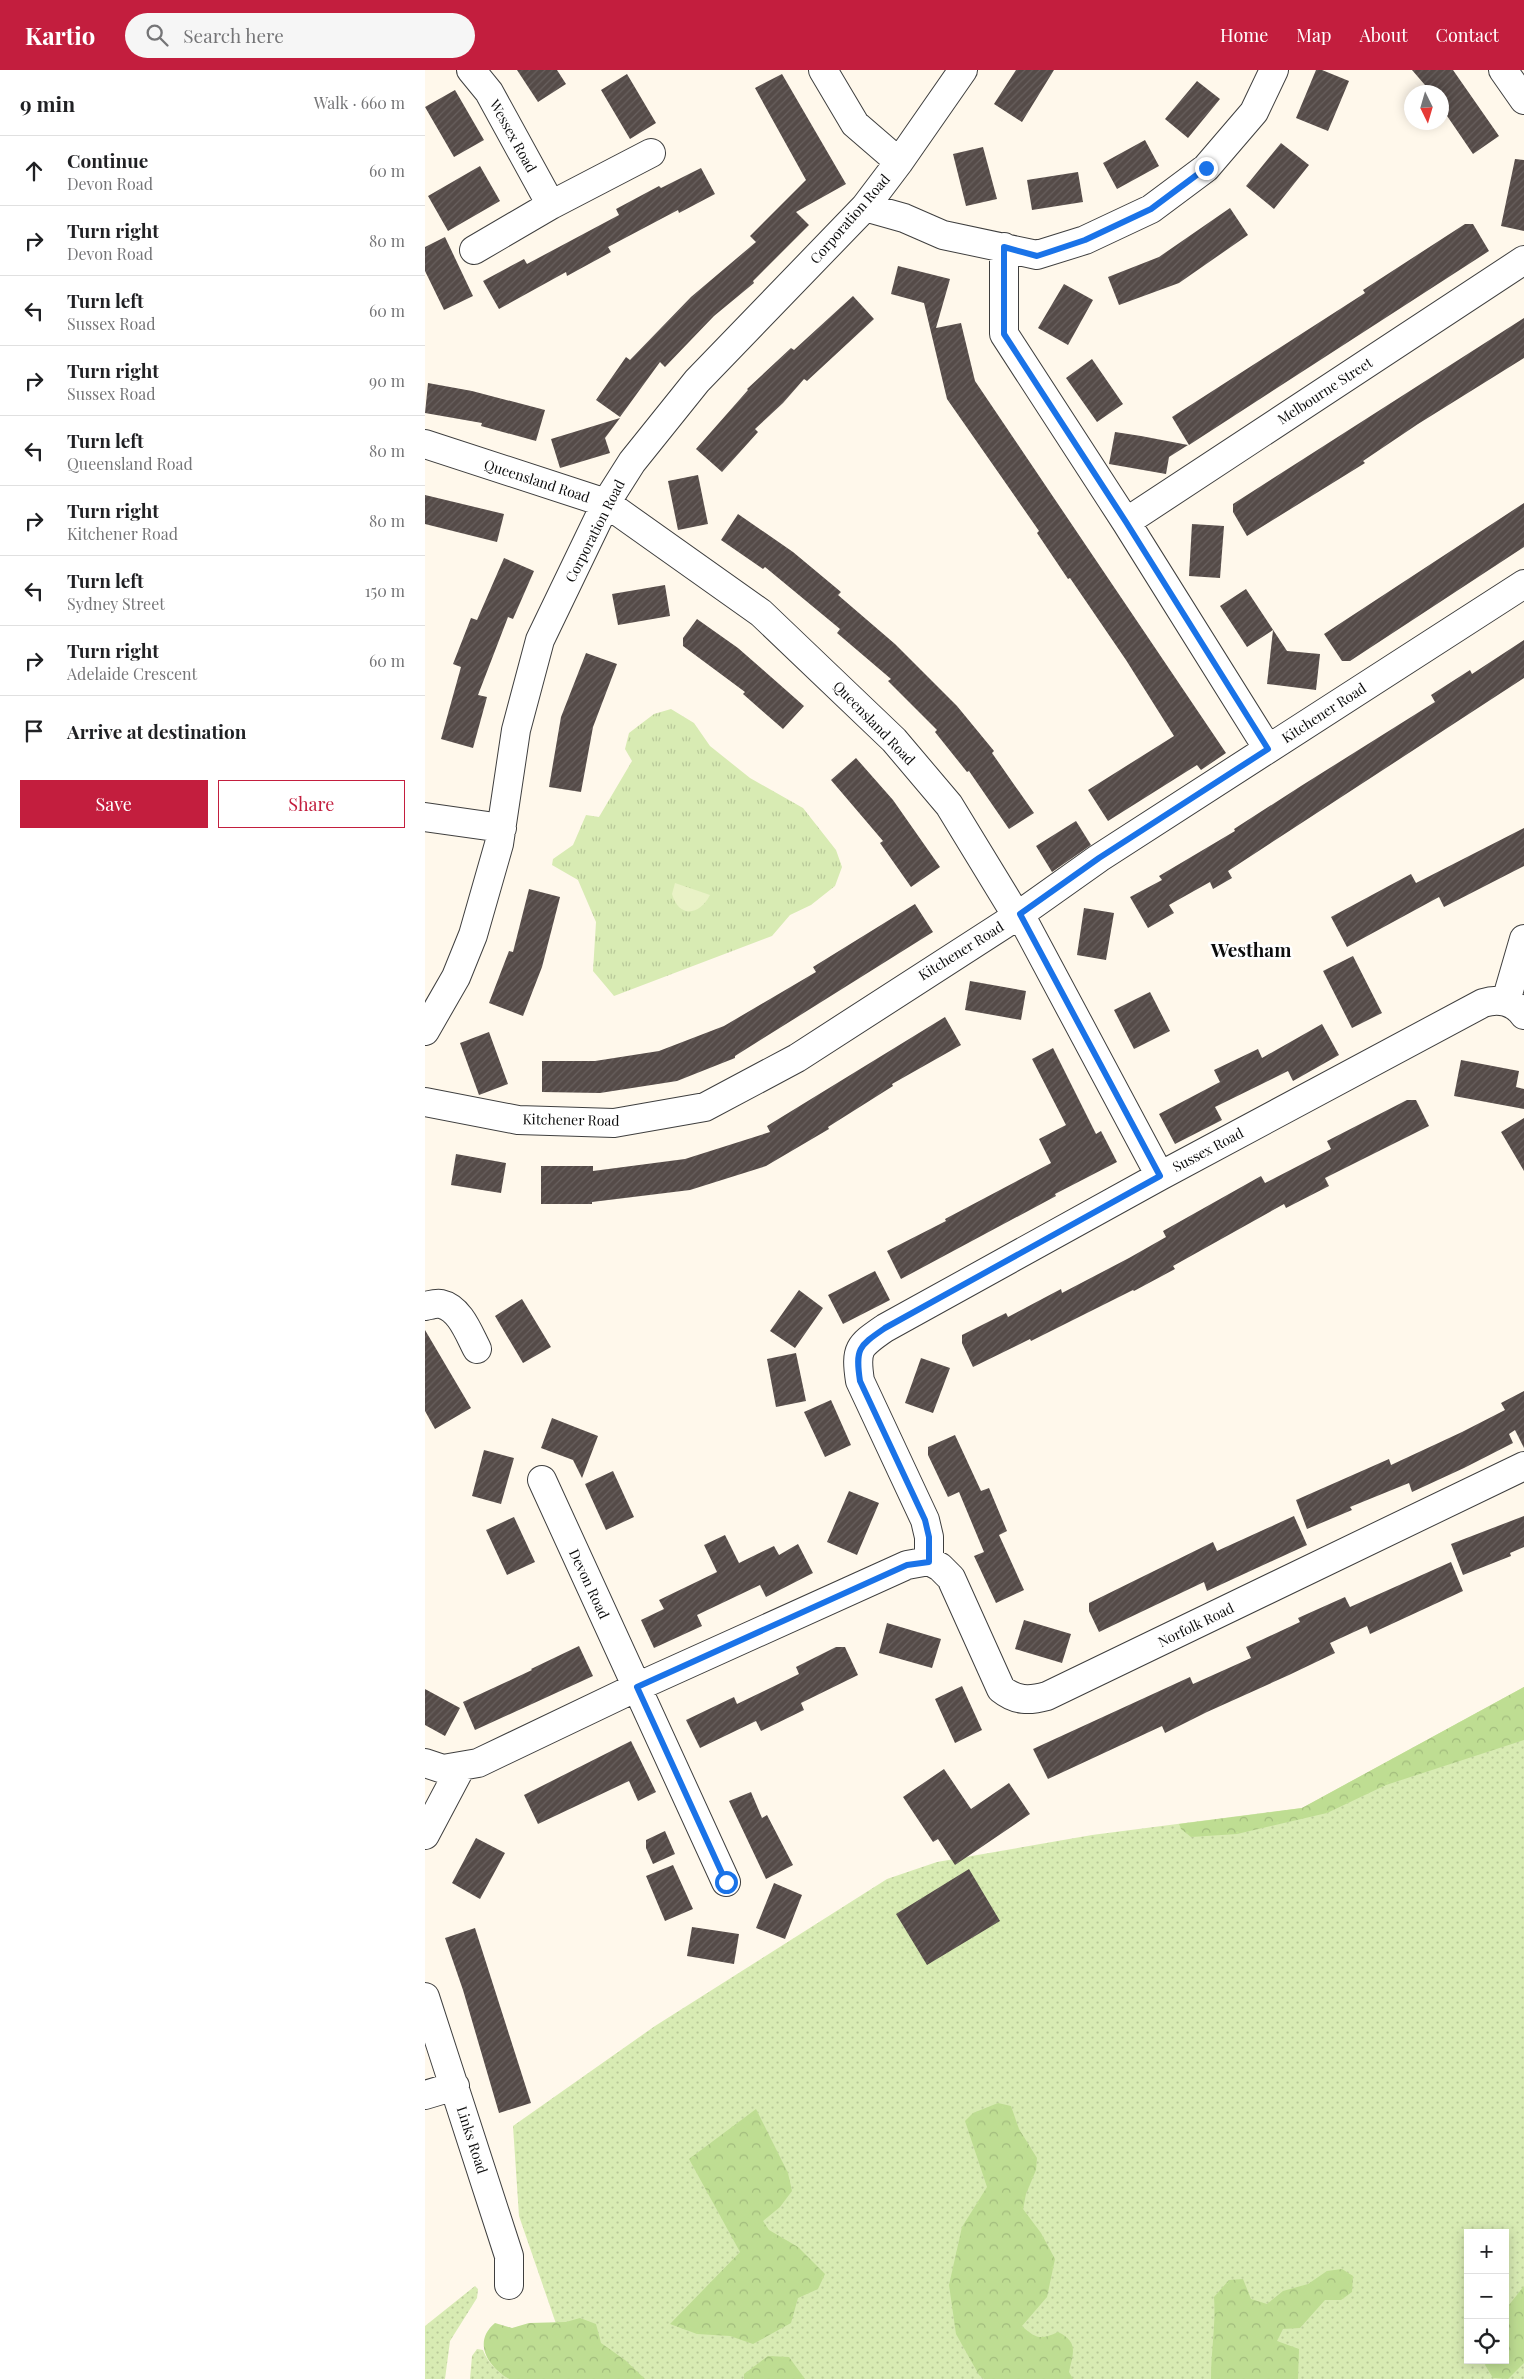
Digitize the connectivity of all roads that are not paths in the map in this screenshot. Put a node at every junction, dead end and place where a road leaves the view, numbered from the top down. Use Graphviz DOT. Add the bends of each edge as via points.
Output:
graph roads {
  1 [pos="471,70"];
  2 [pos="823,70"];
  3 [pos="963,70"];
  4 [pos="1274,70"];
  5 [pos="1503,70"];
  6 [pos="1524,100"];
  7 [pos="651,153"];
  8 [pos="899,162"];
  9 [pos="551,205"];
  10 [pos="865,207"];
  11 [pos="1004,247"];
  12 [pos="474,250"];
  13 [pos="1524,260"];
  14 [pos="425,444"];
  15 [pos="606,503"];
  16 [pos="1126,522"];
  17 [pos="1524,584"];
  18 [pos="1268,749"];
  19 [pos="425,817"];
  20 [pos="502,828"];
  21 [pos="1020,914"];
  22 [pos="1524,939"];
  23 [pos="1515,1008"];
  24 [pos="425,1031"];
  25 [pos="425,1102"];
  26 [pos="1160,1176"];
  27 [pos="425,1306"];
  28 [pos="477,1349"];
  29 [pos="1524,1466"];
  30 [pos="542,1480"];
  31 [pos="929,1562"];
  32 [pos="637,1687"];
  33 [pos="425,1763"];
  34 [pos="461,1767"];
  35 [pos="425,1835"];
  36 [pos="726,1882"];
  37 [pos="425,1997"];
  38 [pos="455,2086"];
  39 [pos="425,2095"];
  40 [pos="509,2285"];
  1 -- 9 [label="street, Wessex Road" via="489,92"];
  2 -- 8 [label="street" via="855,124"];
  3 -- 8 [label="street, Corporation Road"];
  4 -- 11 [label="street" via="1254,112 1206,168 1151,209 1085,240 1037,256"];
  5 -- 6 [label="street"];
  7 -- 9 [label="street"];
  8 -- 10 [label="street, Corporation Road"];
  9 -- 12 [label="street"];
  10 -- 11 [label="street" via="904,218 943,235"];
  10 -- 15 [label="street, Corporation Road" via="697,381 632,462"];
  11 -- 16 [label="street" via="1004,334"];
  13 -- 16 [label="street, Melbourne Street"];
  14 -- 15 [label="street, Queensland Road"];
  15 -- 20 [label="street, Corporation Road" via="540,640 516,730"];
  15 -- 21 [label="street, Queensland Road" via="761,613 894,740 949,804 1010,906"];
  16 -- 18 [label="street"];
  17 -- 18 [label="street, Kitchener Road"];
  18 -- 21 [label="street, Kitchener Road" via="1099,858"];
  19 -- 20 [label="street"];
  20 -- 24 [label="street, Corporation Road" via="473,935 456,977"];
  21 -- 25 [label="street, Kitchener Road" via="797,1058 705,1107 614,1123 518,1120"];
  21 -- 26 [label="street, Queensland Road"];
  22 -- 23 [label="street"];
  23 -- 26 [label="street, Sussex Road" via="1493,1000 1483,1003"];
  26 -- 31 [label="street, Sussex Road" via="885,1328 863,1344 857,1360 860,1381 925,1520"];
  27 -- 28 [label="street" via="440,1304 452,1310"];
  29 -- 31 [label="street, Norfolk Road" via="1047,1696 1030,1701 1011,1697 1001,1689 951,1578"];
  30 -- 32 [label="street, Devon Road"];
  31 -- 32 [label="street" via="907,1565"];
  32 -- 34 [label="street" via="478,1763"];
  32 -- 36 [label="street, Devon Road"];
  33 -- 34 [label="street" via="443,1769"];
  34 -- 35 [label="street"];
  37 -- 38 [label="street, Links Road"];
  38 -- 39 [label="street"];
  38 -- 40 [label="street, Links Road" via="509,2256"];
}
